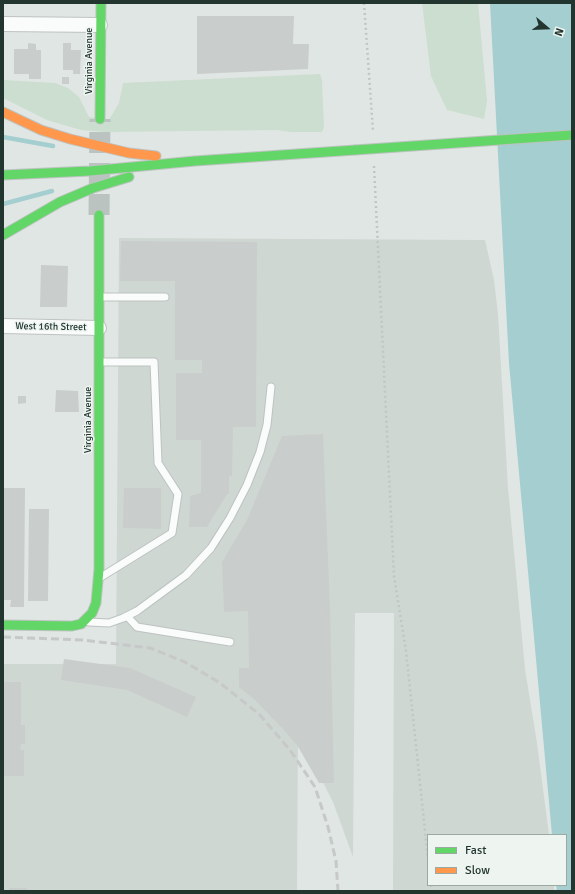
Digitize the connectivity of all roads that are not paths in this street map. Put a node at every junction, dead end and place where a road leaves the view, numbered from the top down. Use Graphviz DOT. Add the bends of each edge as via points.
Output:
graph roads {
  1 [pos="101,3"];
  2 [pos="3,24"];
  3 [pos="100,25"];
  4 [pos="3,112"];
  5 [pos="100,119"];
  6 [pos="572,135"];
  7 [pos="96,160"];
  8 [pos="195,161"];
  9 [pos="3,175"];
  10 [pos="99,215"];
  11 [pos="3,235"];
  12 [pos="99,297"];
  13 [pos="165,297"];
  14 [pos="3,326"];
  15 [pos="99,328"];
  16 [pos="99,362"];
  17 [pos="271,387"];
  18 [pos="98,579"];
  19 [pos="127,616"];
  20 [pos="85,621"];
  21 [pos="3,625"];
  22 [pos="230,642"];
  1 -- 3 [label="main road, Virginia Avenue"];
  2 -- 3 [label="street"];
  3 -- 5 [label="main road, Virginia Avenue"];
  4 -- 8 [label="main road" via="41,130 83,142 129,153"];
  6 -- 8 [label="main road, bridge"];
  7 -- 8 [label="main road"];
  8 -- 9 [label="main road" via="90,171"];
  8 -- 11 [label="main road" via="93,188 60,202"];
  10 -- 12 [label="main road, Virginia Avenue"];
  12 -- 13 [label="lane"];
  12 -- 15 [label="main road, Virginia Avenue"];
  14 -- 15 [label="street, West 16th Street"];
  15 -- 16 [label="main road, Virginia Avenue"];
  16 -- 18 [label="main road, Virginia Avenue"];
  16 -- 18 [label="lane" via="154,362 158,464 178,494 172,533"];
  17 -- 19 [label="lane" via="267,425 260,452 230,518 210,548 186,575"];
  18 -- 20 [label="main road, Virginia Avenue" via="96,603"];
  19 -- 20 [label="lane" via="110,623"];
  19 -- 22 [label="lane" via="137,627"];
  20 -- 21 [label="main road" via="72,626"];
}
